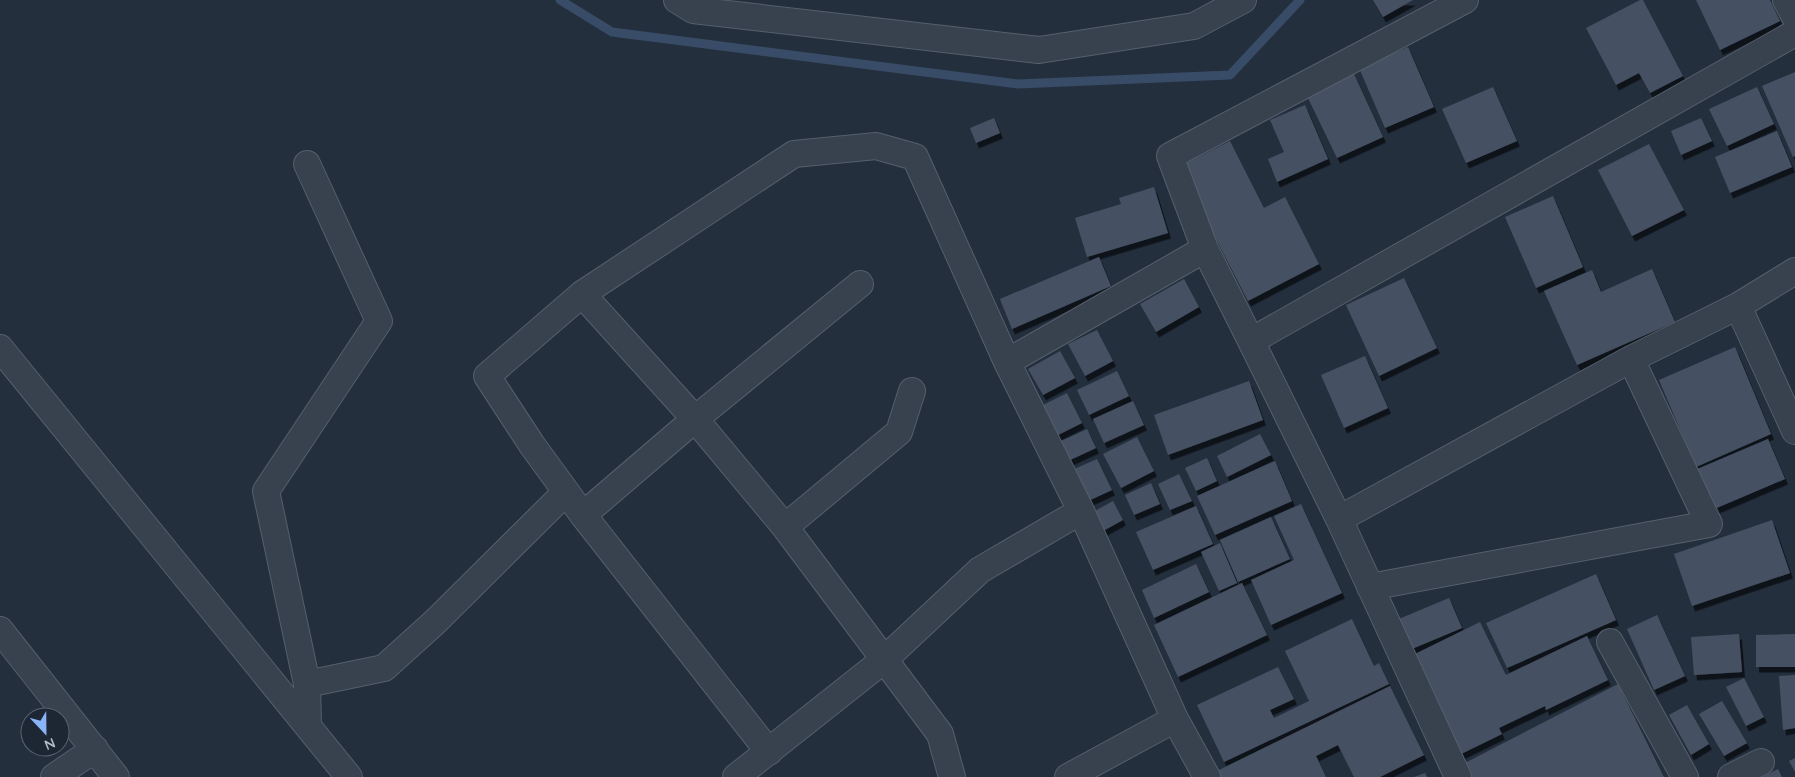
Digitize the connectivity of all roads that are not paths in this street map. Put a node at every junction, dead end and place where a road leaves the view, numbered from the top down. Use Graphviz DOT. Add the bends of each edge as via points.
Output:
graph roads {
  1 [pos="677,0"];
  2 [pos="1243,0"];
  3 [pos="1464,0"];
  4 [pos="1786,0"];
  5 [pos="1795,17"];
  6 [pos="1795,33"];
  7 [pos="307,164"];
  8 [pos="1205,249"];
  9 [pos="1795,271"];
  10 [pos="860,284"];
  11 [pos="582,294"];
  12 [pos="1738,306"];
  13 [pos="1251,341"];
  14 [pos="0,348"];
  15 [pos="1631,359"];
  16 [pos="1007,362"];
  17 [pos="912,391"];
  18 [pos="695,419"];
  19 [pos="1795,431"];
  20 [pos="566,492"];
  21 [pos="1081,511"];
  22 [pos="583,515"];
  23 [pos="1339,519"];
  24 [pos="786,527"];
  25 [pos="1370,587"];
  26 [pos="0,630"];
  27 [pos="1610,642"];
  28 [pos="885,659"];
  29 [pos="307,684"];
  30 [pos="1175,719"];
  31 [pos="308,726"];
  32 [pos="94,749"];
  33 [pos="769,752"];
  34 [pos="1760,762"];
  35 [pos="54,777"];
  36 [pos="116,777"];
  37 [pos="349,777"];
  38 [pos="736,777"];
  39 [pos="952,777"];
  40 [pos="1068,777"];
  41 [pos="1207,777"];
  42 [pos="1458,777"];
  43 [pos="1685,777"];
  44 [pos="1731,777"];
  1 -- 2 [label="street" via="693,10 1039,50 1194,26"];
  3 -- 8 [label="street" via="1170,156"];
  4 -- 5 [label="street"];
  6 -- 13 [label="street"];
  7 -- 29 [label="street" via="379,322 266,491"];
  8 -- 13 [label="street"];
  8 -- 16 [label="street"];
  9 -- 12 [label="street"];
  10 -- 18 [label="street"];
  11 -- 16 [label="street" via="794,154 876,146 915,158"];
  11 -- 18 [label="street"];
  11 -- 20 [label="street" via="487,376"];
  12 -- 15 [label="street"];
  12 -- 19 [label="street"];
  13 -- 23 [label="street"];
  14 -- 31 [label="street"];
  15 -- 23 [label="street"];
  15 -- 25 [label="street" via="1709,524"];
  16 -- 21 [label="street"];
  17 -- 24 [label="street" via="898,432"];
  18 -- 22 [label="street"];
  18 -- 24 [label="street"];
  20 -- 22 [label="street"];
  20 -- 29 [label="street" via="384,668"];
  21 -- 28 [label="street" via="980,570"];
  21 -- 30 [label="street"];
  22 -- 33 [label="street"];
  23 -- 25 [label="street"];
  24 -- 28 [label="street"];
  25 -- 42 [label="street"];
  26 -- 32 [label="street"];
  27 -- 43 [label="street"];
  28 -- 33 [label="street"];
  28 -- 39 [label="street" via="940,734"];
  29 -- 31 [label="street"];
  30 -- 40 [label="street"];
  30 -- 41 [label="street"];
  31 -- 37 [label="street"];
  32 -- 35 [label="street"];
  32 -- 36 [label="street"];
  33 -- 38 [label="street"];
  34 -- 44 [label="street"];
}
